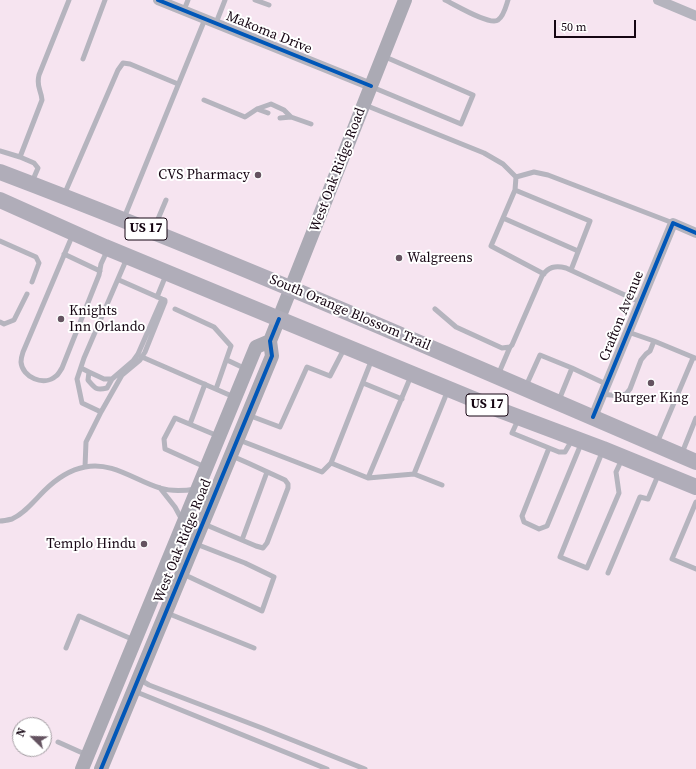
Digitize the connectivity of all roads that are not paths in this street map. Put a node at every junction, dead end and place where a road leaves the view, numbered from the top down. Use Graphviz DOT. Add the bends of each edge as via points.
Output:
graph roads {
  1 [pos="69,0"];
  2 [pos="105,0"];
  3 [pos="158,0"];
  4 [pos="188,0"];
  5 [pos="225,0"];
  6 [pos="255,0"];
  7 [pos="405,0"];
  8 [pos="445,0"];
  9 [pos="508,0"];
  10 [pos="658,0"];
  11 [pos="269,5"];
  12 [pos="184,10"];
  13 [pos="696,16"];
  14 [pos="205,19"];
  15 [pos="216,23"];
  16 [pos="383,56"];
  17 [pos="82,59"];
  18 [pos="178,84"];
  19 [pos="371,86"];
  20 [pos="204,100"];
  21 [pos="364,105"];
  22 [pos="257,109"];
  23 [pos="268,113"];
  24 [pos="292,117"];
  25 [pos="280,118"];
  26 [pos="311,124"];
  27 [pos="0,150"];
  28 [pos="20,156"];
  29 [pos="0,172"];
  30 [pos="516,177"];
  31 [pos="31,184"];
  32 [pos="515,190"];
  33 [pos="64,196"];
  34 [pos="0,200"];
  35 [pos="166,200"];
  36 [pos="503,218"];
  37 [pos="123,220"];
  38 [pos="673,223"];
  39 [pos="153,232"];
  40 [pos="74,233"];
  41 [pos="696,233"];
  42 [pos="0,241"];
  43 [pos="108,248"];
  44 [pos="578,250"];
  45 [pos="64,254"];
  46 [pos="128,256"];
  47 [pos="571,270"];
  48 [pos="100,271"];
  49 [pos="167,273"];
  50 [pos="544,274"];
  51 [pos="119,280"];
  52 [pos="32,282"];
  53 [pos="291,289"];
  54 [pos="27,294"];
  55 [pos="160,298"];
  56 [pos="640,302"];
  57 [pos="175,309"];
  58 [pos="435,309"];
  59 [pos="279,319"];
  60 [pos="0,322"];
  61 [pos="628,332"];
  62 [pos="270,341"];
  63 [pos="654,341"];
  64 [pos="345,346"];
  65 [pos="510,347"];
  66 [pos="142,357"];
  67 [pos="373,358"];
  68 [pos="695,358"];
  69 [pos="227,360"];
  70 [pos="81,368"];
  71 [pos="572,368"];
  72 [pos="247,369"];
  73 [pos="89,372"];
  74 [pos="412,374"];
  75 [pos="497,376"];
  76 [pos="112,379"];
  77 [pos="363,383"];
  78 [pos="205,384"];
  79 [pos="606,384"];
  80 [pos="216,388"];
  81 [pos="525,388"];
  82 [pos="449,389"];
  83 [pos="602,394"];
  84 [pos="235,397"];
  85 [pos="402,399"];
  86 [pos="557,402"];
  87 [pos="101,412"];
  88 [pos="247,414"];
  89 [pos="519,417"];
  90 [pos="593,417"];
  91 [pos="696,418"];
  92 [pos="190,424"];
  93 [pos="219,436"];
  94 [pos="237,439"];
  95 [pos="578,440"];
  96 [pos="656,445"];
  97 [pos="549,448"];
  98 [pos="603,449"];
  99 [pos="230,456"];
  100 [pos="681,456"];
  101 [pos="622,457"];
  102 [pos="696,462"];
  103 [pos="331,463"];
  104 [pos="85,467"];
  105 [pos="206,468"];
  106 [pos="267,472"];
  107 [pos="659,472"];
  108 [pos="414,474"];
  109 [pos="368,478"];
  110 [pos="442,486"];
  111 [pos="696,487"];
  112 [pos="160,488"];
  113 [pos="198,489"];
  114 [pos="696,502"];
  115 [pos="690,516"];
  116 [pos="696,518"];
  117 [pos="0,521"];
  118 [pos="184,523"];
  119 [pos="203,524"];
  120 [pos="242,540"];
  121 [pos="194,544"];
  122 [pos="696,569"];
  123 [pos="608,573"];
  124 [pos="182,574"];
  125 [pos="158,584"];
  126 [pos="166,612"];
  127 [pos="135,640"];
  128 [pos="66,648"];
  129 [pos="254,648"];
  130 [pos="140,674"];
  131 [pos="133,691"];
  132 [pos="58,742"];
  133 [pos="89,762"];
  134 [pos="82,769"];
  135 [pos="100,769"];
  136 [pos="327,769"];
  137 [pos="365,769"];
  1 -- 28 [label="lane" via="39,75 37,82 42,100"];
  2 -- 17 [label="lane"];
  3 -- 12 [label="street, Makoma Drive"];
  4 -- 12 [label="lane"];
  5 -- 15 [label="lane"];
  6 -- 11 [label="lane"];
  7 -- 16 [label="street, West Oak Ridge Road"];
  8 -- 9 [label="lane" via="492,22 498,20 504,12"];
  10 -- 13 [label="street"];
  12 -- 14 [label="street, Makoma Drive"];
  14 -- 15 [label="street, Makoma Drive"];
  14 -- 18 [label="lane"];
  15 -- 19 [label="street, Makoma Drive"];
  16 -- 19 [label="street, West Oak Ridge Road"];
  16 -- 19 [label="lane" via="473,95 461,124"];
  18 -- 33 [label="lane" via="123,63"];
  18 -- 37 [label="lane"];
  19 -- 21 [label="street, West Oak Ridge Road"];
  20 -- 22 [label="lane" via="245,117"];
  21 -- 30 [label="lane" via="484,153 503,164"];
  21 -- 53 [label="street, West Oak Ridge Road"];
  22 -- 23 [label="lane"];
  22 -- 24 [label="lane" via="271,104"];
  24 -- 25 [label="lane"];
  24 -- 26 [label="lane"];
  27 -- 28 [label="lane"];
  28 -- 31 [label="lane" via="38,168"];
  29 -- 31 [label="main road, South Orange Blossom Trail / US 17"];
  30 -- 32 [label="lane"];
  30 -- 38 [label="lane" via="534,172 548,175"];
  31 -- 33 [label="main road, South Orange Blossom Trail / US 17"];
  32 -- 36 [label="lane"];
  32 -- 44 [label="lane" via="590,221"];
  33 -- 37 [label="main road, South Orange Blossom Trail / US 17"];
  34 -- 40 [label="main road, US 17"];
  35 -- 39 [label="lane"];
  36 -- 44 [label="lane"];
  36 -- 50 [label="lane" via="491,246"];
  37 -- 39 [label="main road, South Orange Blossom Trail / US 17"];
  38 -- 41 [label="street"];
  38 -- 56 [label="street, Crafton Avenue"];
  39 -- 53 [label="main road, South Orange Blossom Trail / US 17"];
  40 -- 43 [label="main road, US 17"];
  40 -- 45 [label="lane"];
  42 -- 52 [label="lane" via="36,256 39,263"];
  43 -- 46 [label="main road, US 17"];
  43 -- 48 [label="lane"];
  44 -- 47 [label="lane"];
  45 -- 48 [label="lane"];
  45 -- 48 [label="lane" via="23,352 21,362 24,370 36,380 51,379 62,368"];
  46 -- 49 [label="main road, US 17"];
  46 -- 51 [label="lane"];
  47 -- 50 [label="lane" via="560,266 553,267"];
  47 -- 56 [label="lane"];
  49 -- 55 [label="lane"];
  49 -- 59 [label="main road, US 17"];
  50 -- 65 [label="lane"];
  51 -- 55 [label="lane"];
  51 -- 70 [label="lane"];
  53 -- 59 [label="street, West Oak Ridge Road"];
  53 -- 75 [label="main road, South Orange Blossom Trail / US 17"];
  54 -- 60 [label="lane" via="14,320 4,324"];
  55 -- 66 [label="lane" via="165,302"];
  55 -- 76 [label="lane" via="138,354"];
  56 -- 61 [label="street, Crafton Avenue"];
  57 -- 69 [label="lane" via="214,327 231,346"];
  58 -- 65 [label="lane" via="456,328 502,348"];
  59 -- 62 [label="street, West Oak Ridge Road"];
  59 -- 64 [label="main road, US 17"];
  61 -- 63 [label="lane"];
  61 -- 79 [label="street, Crafton Avenue"];
  62 -- 72 [label="street, West Oak Ridge Road" via="256,347"];
  62 -- 88 [label="street, West Oak Ridge Road" via="272,356"];
  63 -- 68 [label="lane"];
  63 -- 83 [label="lane" via="650,351 641,360 626,394"];
  64 -- 67 [label="main road, US 17"];
  64 -- 88 [label="lane" via="330,376 307,367 280,427"];
  65 -- 75 [label="lane"];
  66 -- 78 [label="lane"];
  66 -- 87 [label="lane" via="122,375"];
  67 -- 74 [label="main road, US 17"];
  67 -- 77 [label="lane"];
  68 -- 96 [label="lane"];
  69 -- 72 [label="lane"];
  69 -- 80 [label="lane"];
  70 -- 73 [label="lane"];
  70 -- 87 [label="lane" via="77,379 82,403"];
  71 -- 79 [label="lane"];
  71 -- 81 [label="lane" via="540,355"];
  71 -- 86 [label="lane"];
  72 -- 84 [label="street, West Oak Ridge Road"];
  73 -- 76 [label="lane" via="104,379"];
  73 -- 76 [label="lane" via="88,380 96,389 108,388"];
  74 -- 82 [label="main road, US 17"];
  74 -- 85 [label="lane"];
  75 -- 81 [label="main road, South Orange Blossom Trail / US 17"];
  77 -- 85 [label="lane"];
  77 -- 103 [label="lane"];
  78 -- 80 [label="lane"];
  78 -- 92 [label="lane"];
  79 -- 83 [label="street, Crafton Avenue"];
  80 -- 84 [label="lane"];
  81 -- 86 [label="main road, South Orange Blossom Trail / US 17"];
  82 -- 89 [label="main road, US 17"];
  82 -- 108 [label="lane"];
  83 -- 90 [label="street, Crafton Avenue"];
  84 -- 93 [label="street, West Oak Ridge Road"];
  85 -- 109 [label="lane"];
  86 -- 90 [label="main road, South Orange Blossom Trail / US 17"];
  87 -- 104 [label="lane" via="86,442"];
  88 -- 94 [label="street, West Oak Ridge Road"];
  89 -- 95 [label="main road, US 17"];
  89 -- 97 [label="lane" via="512,434"];
  90 -- 96 [label="main road, South Orange Blossom Trail / US 17"];
  91 -- 100 [label="lane"];
  92 -- 93 [label="lane"];
  92 -- 105 [label="lane" via="175,418 164,440 165,448"];
  93 -- 105 [label="street, West Oak Ridge Road"];
  94 -- 99 [label="street, West Oak Ridge Road"];
  94 -- 103 [label="lane" via="322,472"];
  95 -- 97 [label="lane" via="563,453"];
  95 -- 97 [label="lane" via="547,526 539,529 524,522 522,516"];
  95 -- 98 [label="main road, US 17"];
  96 -- 100 [label="main road, South Orange Blossom Trail / US 17"];
  98 -- 101 [label="main road, US 17"];
  98 -- 101 [label="lane" via="560,557 587,568 619,493 616,472"];
  99 -- 106 [label="lane"];
  99 -- 119 [label="street, West Oak Ridge Road"];
  100 -- 102 [label="main road, South Orange Blossom Trail / US 17"];
  101 -- 107 [label="main road, US 17"];
  103 -- 109 [label="lane"];
  104 -- 112 [label="lane" via="112,468"];
  104 -- 117 [label="lane" via="64,474 45,489 26,510 12,519"];
  105 -- 113 [label="street, West Oak Ridge Road"];
  106 -- 120 [label="lane"];
  106 -- 120 [label="lane" via="285,480 288,488 263,548"];
  107 -- 111 [label="main road, US 17"];
  107 -- 123 [label="lane" via="648,499 640,497"];
  108 -- 109 [label="lane"];
  108 -- 110 [label="lane"];
  112 -- 113 [label="lane" via="182,492"];
  112 -- 118 [label="lane"];
  113 -- 118 [label="street, West Oak Ridge Road"];
  114 -- 115 [label="lane"];
  115 -- 116 [label="lane"];
  115 -- 122 [label="lane" via="672,559"];
  118 -- 125 [label="street, West Oak Ridge Road"];
  119 -- 120 [label="lane"];
  119 -- 121 [label="street, West Oak Ridge Road"];
  121 -- 124 [label="street, West Oak Ridge Road"];
  121 -- 124 [label="lane" via="274,577 262,610"];
  124 -- 126 [label="street, West Oak Ridge Road"];
  125 -- 127 [label="street, West Oak Ridge Road"];
  125 -- 131 [label="street" via="158,601 128,676 128,687"];
  126 -- 129 [label="lane"];
  126 -- 130 [label="street, West Oak Ridge Road"];
  127 -- 128 [label="lane" via="79,616"];
  127 -- 133 [label="street, West Oak Ridge Road"];
  130 -- 131 [label="street, West Oak Ridge Road"];
  130 -- 137 [label="lane" via="149,686"];
  131 -- 135 [label="street, West Oak Ridge Road"];
  131 -- 136 [label="lane"];
  132 -- 133 [label="lane"];
  133 -- 134 [label="street, West Oak Ridge Road"];
}
